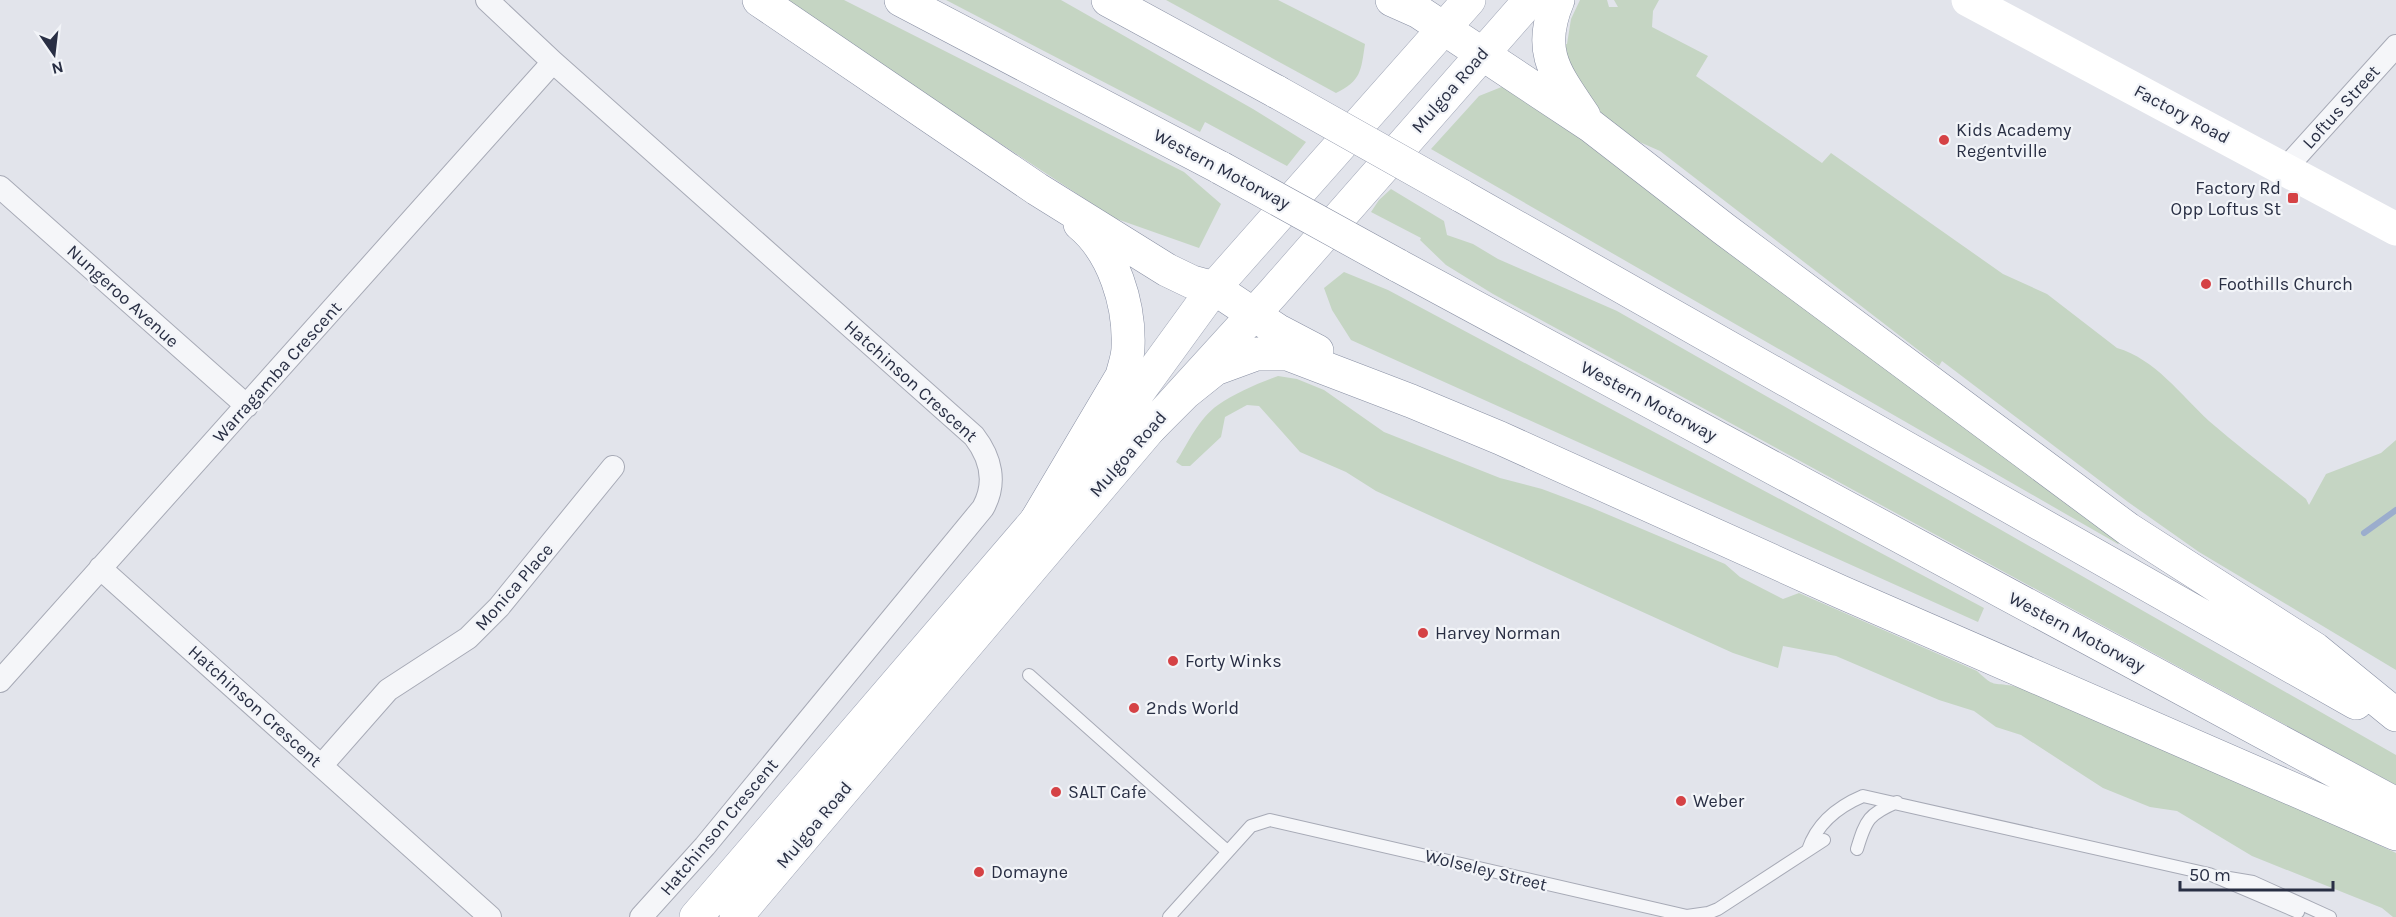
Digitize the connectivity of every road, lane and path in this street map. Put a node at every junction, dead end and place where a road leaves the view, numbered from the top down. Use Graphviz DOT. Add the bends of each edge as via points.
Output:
graph roads {
  1 [pos="487,0"];
  2 [pos="759,0"];
  3 [pos="901,0"];
  4 [pos="1108,0"];
  5 [pos="1392,0"];
  6 [pos="1469,0"];
  7 [pos="1530,0"];
  8 [pos="1558,0"];
  9 [pos="1974,1"];
  10 [pos="1443,28"];
  11 [pos="2396,46"];
  12 [pos="1481,54"];
  13 [pos="553,62"];
  14 [pos="1591,126"];
  15 [pos="2285,169"];
  16 [pos="0,187"];
  17 [pos="1037,189"];
  18 [pos="2396,229"];
  19 [pos="1214,288"];
  20 [pos="1252,314"];
  21 [pos="1411,400"];
  22 [pos="247,406"];
  23 [pos="1150,428"];
  24 [pos="613,467"];
  25 [pos="1036,521"];
  26 [pos="100,568"];
  27 [pos="1029,675"];
  28 [pos="0,681"];
  29 [pos="2396,715"];
  30 [pos="2396,726"];
  31 [pos="322,765"];
  32 [pos="1899,802"];
  33 [pos="2396,804"];
  34 [pos="2396,834"];
  35 [pos="1824,840"];
  36 [pos="1857,849"];
  37 [pos="1808,850"];
  38 [pos="1227,851"];
  39 [pos="2209,874"];
  40 [pos="2298,912"];
  41 [pos="490,917"];
  42 [pos="641,917"];
  43 [pos="696,917"];
  44 [pos="736,917"];
  45 [pos="1169,917"];
  46 [pos="2330,917"];
  1 -- 13 [label="street, Hatchinson Crescent"];
  2 -- 17 [label="main road"];
  3 -- 33 [label="main road, Western Motorway, bridge" via="1221,168"];
  4 -- 30 [label="main road, bridge"];
  5 -- 10 [label="main road"];
  6 -- 10 [label="main road, Mulgoa Road"];
  7 -- 12 [label="main road, Mulgoa Road"];
  8 -- 14 [label="main road" via="1548,38 1552,62 1555,73"];
  9 -- 15 [label="main road, Factory Road"];
  10 -- 12 [label="main road"];
  10 -- 19 [label="main road, Mulgoa Road"];
  11 -- 15 [label="street, Loftus Street"];
  12 -- 14 [label="main road"];
  12 -- 20 [label="main road, Mulgoa Road"];
  13 -- 22 [label="street, Warragamba Crescent"];
  13 -- 42 [label="street, Hatchinson Crescent" via="975,436 986,454 992,476 983,508 705,846"];
  14 -- 29 [label="main road" via="2128,529 2315,650"];
  15 -- 18 [label="main road, Factory Road"];
  16 -- 22 [label="street, Nungeroo Avenue"];
  17 -- 19 [label="main road" via="1167,270"];
  17 -- 25 [label="main road" via="1088,231 1110,264 1120,288 1128,349 1122,376"];
  19 -- 20 [label="main road"];
  19 -- 25 [label="main road, Mulgoa Road" via="1118,420"];
  20 -- 21 [label="main road"];
  20 -- 23 [label="main road, Mulgoa Road"];
  21 -- 23 [label="main road" via="1288,354 1270,353 1215,369"];
  21 -- 34 [label="main road"];
  22 -- 26 [label="street, Warragamba Crescent"];
  23 -- 44 [label="main road, Mulgoa Road"];
  24 -- 31 [label="street, Monica Place" via="500,608 450,652 405,678 379,699"];
  25 -- 43 [label="main road, Mulgoa Road"];
  26 -- 28 [label="street, Warragamba Crescent"];
  26 -- 31 [label="street, Hatchinson Crescent"];
  27 -- 38 [label="lane"];
  31 -- 41 [label="street, Hatchinson Crescent"];
  32 -- 36 [label="lane" via="1870,817"];
  32 -- 37 [label="lane" via="1863,796 1855,799 1822,823"];
  32 -- 39 [label="lane"];
  35 -- 37 [label="lane, Wolseley Street"];
  37 -- 38 [label="lane, Wolseley Street" via="1718,909 1687,916 1278,820 1251,826"];
  38 -- 45 [label="lane, Wolseley Street"];
  39 -- 40 [label="lane"];
  39 -- 46 [label="lane" via="2253,882"];
}
